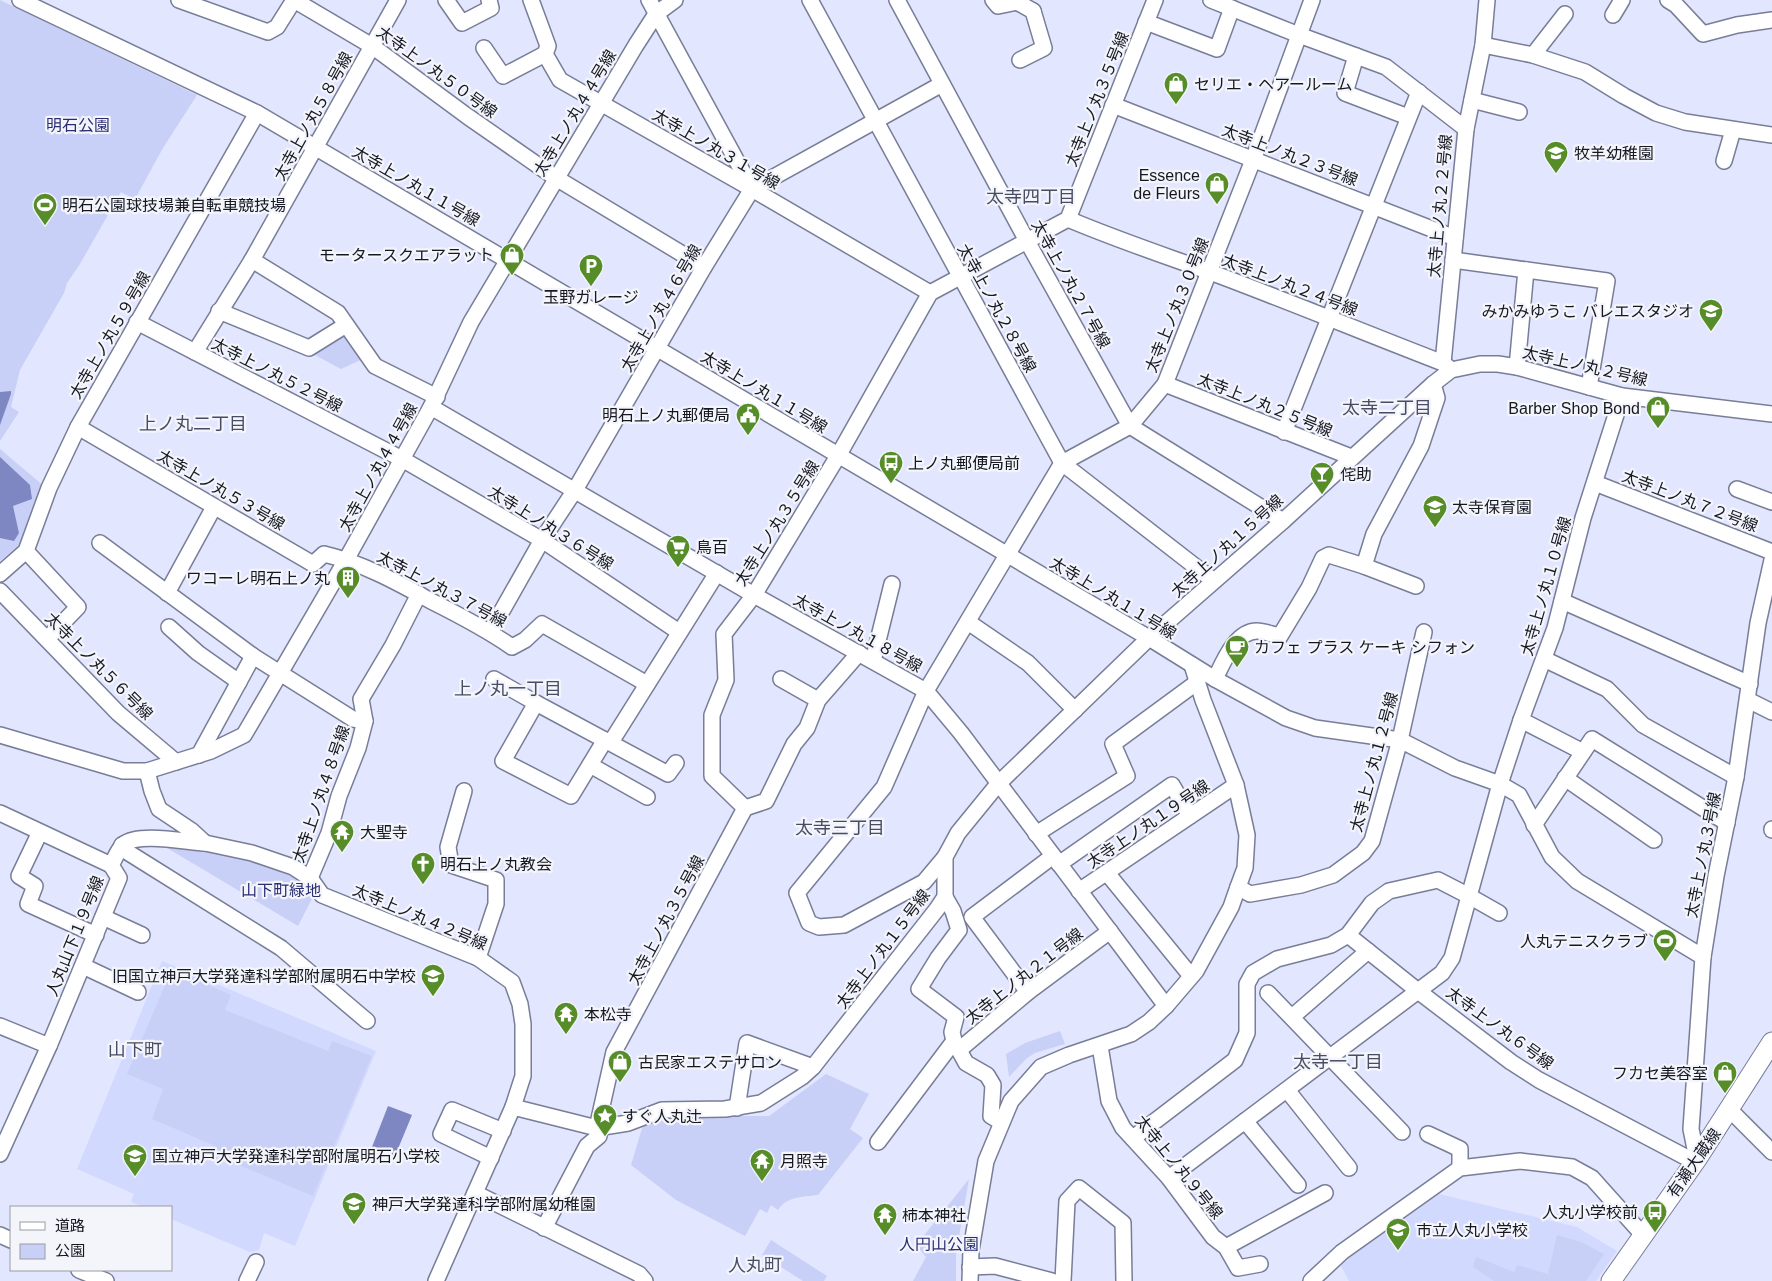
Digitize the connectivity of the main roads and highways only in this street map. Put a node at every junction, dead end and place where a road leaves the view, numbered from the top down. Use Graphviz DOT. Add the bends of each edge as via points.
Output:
graph roads {
  1 [pos="1772,1042"];
  2 [pos="1611,1281"];
  1 -- 2 [label="main road, 有瀬大蔵線" via="1696,1161"];
}
